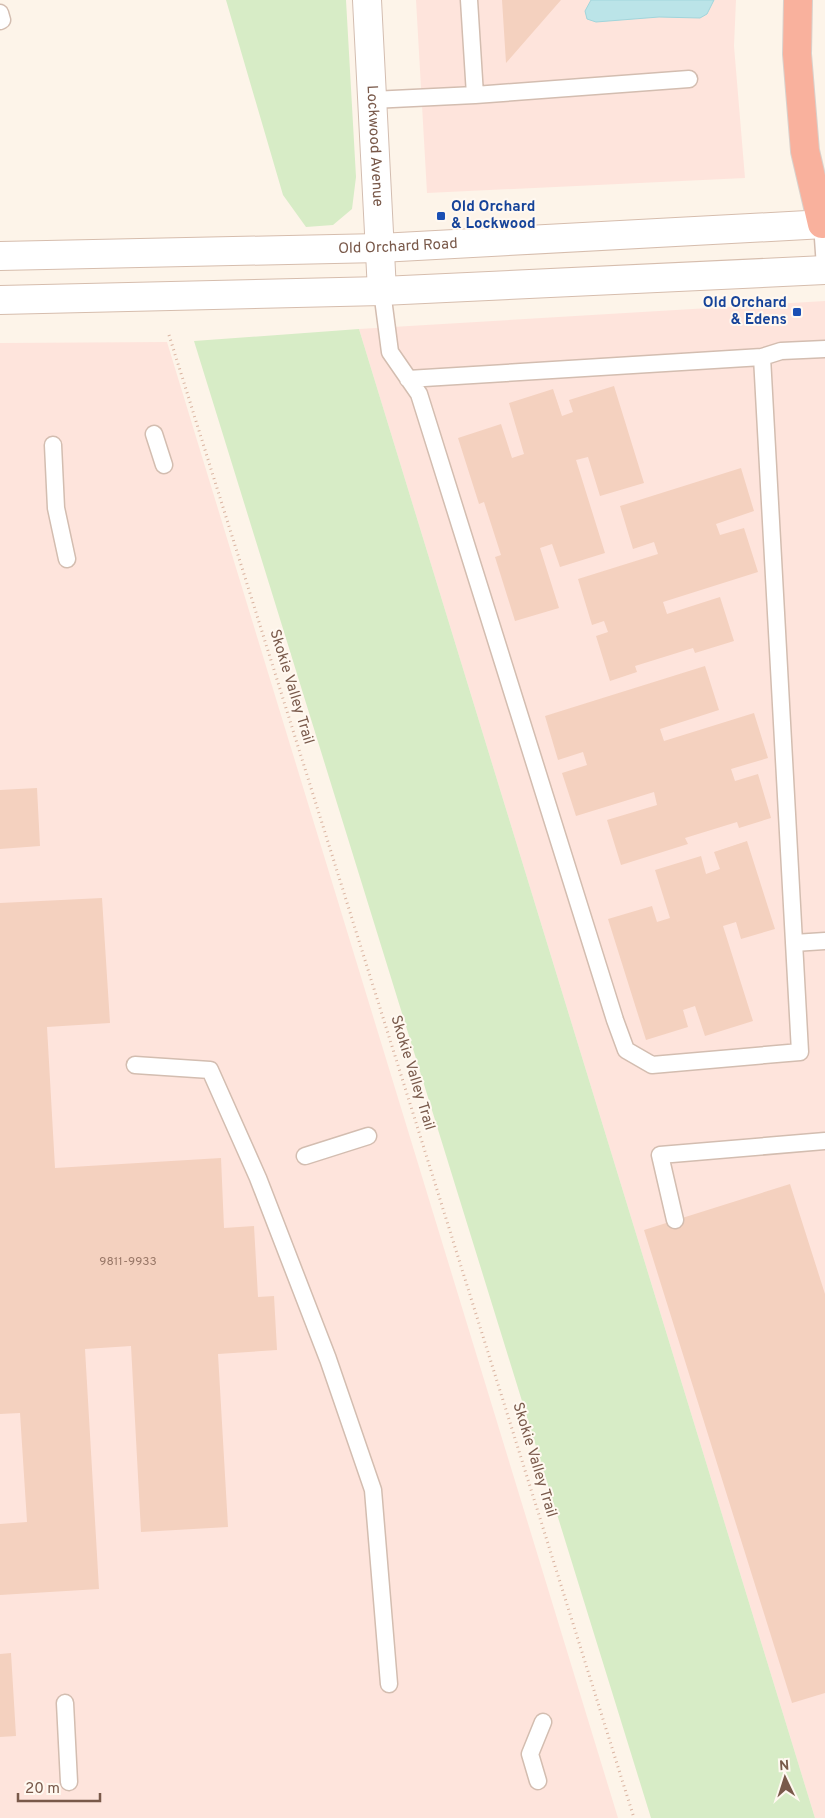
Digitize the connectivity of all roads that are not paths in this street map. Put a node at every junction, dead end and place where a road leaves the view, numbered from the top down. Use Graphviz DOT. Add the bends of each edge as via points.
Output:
graph roads {
  1 [pos="367,0"];
  2 [pos="468,0"];
  3 [pos="798,0"];
  4 [pos="0,13"];
  5 [pos="0,21"];
  6 [pos="689,79"];
  7 [pos="475,95"];
  8 [pos="372,100"];
  9 [pos="824,216"];
  10 [pos="380,248"];
  11 [pos="0,256"];
  12 [pos="825,269"];
  13 [pos="382,291"];
  14 [pos="0,300"];
  15 [pos="825,349"];
  16 [pos="762,357"];
  17 [pos="408,379"];
  18 [pos="154,434"];
  19 [pos="53,445"];
  20 [pos="164,465"];
  21 [pos="66,559"];
  22 [pos="825,941"];
  23 [pos="794,943"];
  24 [pos="135,1065"];
  25 [pos="368,1136"];
  26 [pos="825,1141"];
  27 [pos="305,1156"];
  28 [pos="675,1220"];
  29 [pos="389,1684"];
  30 [pos="65,1703"];
  31 [pos="543,1722"];
  32 [pos="538,1781"];
  33 [pos="69,1782"];
  1 -- 8 [label="main road, Lockwood Avenue"];
  2 -- 7 [label="lane"];
  3 -- 9 [label="highway" via="797,54 804,151"];
  4 -- 5 [label="lane"];
  6 -- 7 [label="lane"];
  7 -- 8 [label="lane"];
  8 -- 10 [label="main road, Lockwood Avenue"];
  9 -- 10 [label="main road, Old Orchard Road"];
  9 -- 12 [label="lane"];
  10 -- 11 [label="main road, Old Orchard Road"];
  10 -- 13 [label="main road, Lockwood Avenue"];
  12 -- 13 [label="main road"];
  13 -- 14 [label="main road"];
  13 -- 17 [label="lane" via="390,352"];
  15 -- 16 [label="lane" via="781,351"];
  16 -- 17 [label="lane"];
  16 -- 23 [label="lane"];
  17 -- 23 [label="lane" via="419,394 626,1050 652,1065 800,1052"];
  18 -- 20 [label="lane"];
  19 -- 21 [label="lane" via="56,508"];
  22 -- 23 [label="lane"];
  24 -- 29 [label="lane" via="210,1070 258,1178 328,1359 373,1490"];
  25 -- 27 [label="lane"];
  26 -- 28 [label="lane" via="660,1155"];
  30 -- 33 [label="lane"];
  31 -- 32 [label="lane" via="530,1754"];
}
